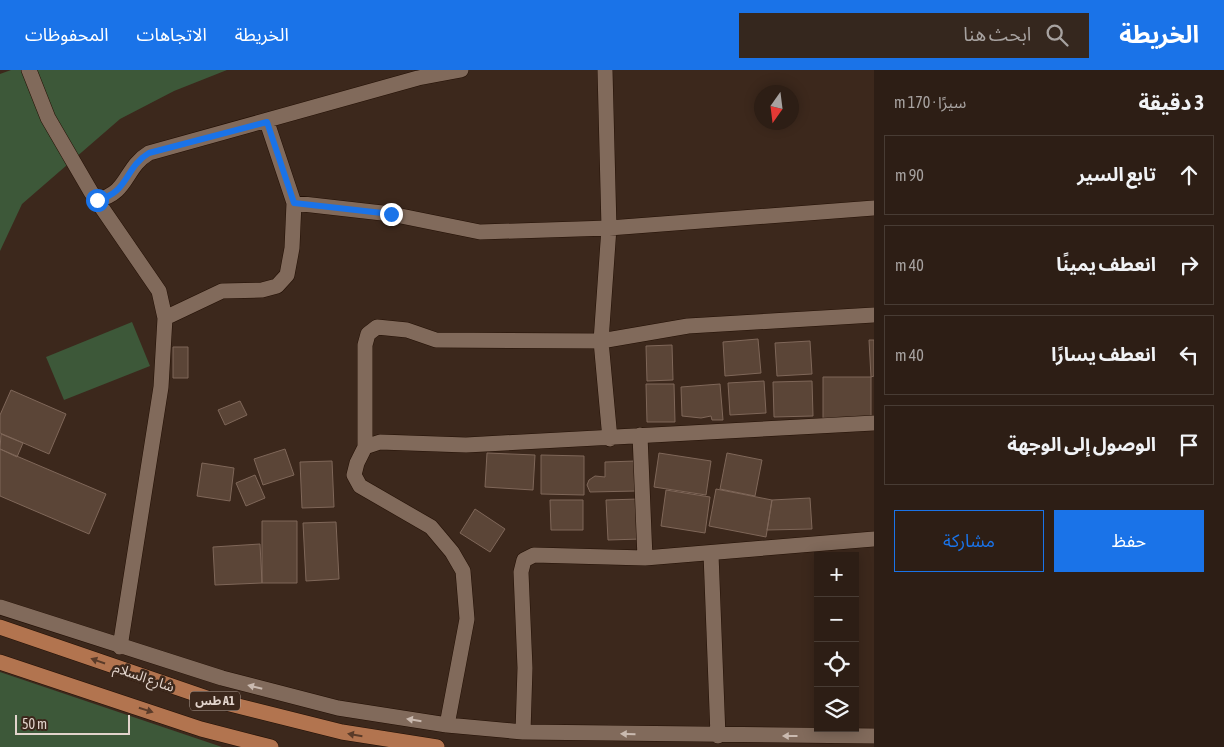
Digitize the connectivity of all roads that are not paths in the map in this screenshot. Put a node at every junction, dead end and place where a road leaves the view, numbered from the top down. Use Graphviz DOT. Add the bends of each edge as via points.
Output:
graph roads {
  1 [pos="29,70"];
  2 [pos="461,70"];
  3 [pos="605,70"];
  4 [pos="267,122"];
  5 [pos="97,200"];
  6 [pos="294,203"];
  7 [pos="874,208"];
  8 [pos="609,228"];
  9 [pos="874,315"];
  10 [pos="165,318"];
  11 [pos="601,341"];
  12 [pos="874,423"];
  13 [pos="640,435"];
  14 [pos="610,439"];
  15 [pos="365,447"];
  16 [pos="874,539"];
  17 [pos="711,554"];
  18 [pos="645,558"];
  19 [pos="0,607"];
  20 [pos="0,627"];
  21 [pos="120,647"];
  22 [pos="0,662"];
  23 [pos="447,725"];
  24 [pos="523,732"];
  25 [pos="718,736"];
  26 [pos="874,736"];
  27 [pos="271,747"];
  28 [pos="438,747"];
  1 -- 5 [label="street" via="48,118"];
  2 -- 4 [label="street" via="418,78"];
  3 -- 8 [label="street"];
  4 -- 5 [label="street" via="149,153 135,164 122,188"];
  4 -- 6 [label="street"];
  5 -- 10 [label="street" via="159,291"];
  6 -- 8 [label="street" via="391,214 480,232"];
  6 -- 10 [label="street" via="287,275 277,286 262,290 222,291"];
  7 -- 8 [label="street"];
  8 -- 11 [label="street"];
  9 -- 11 [label="street" via="688,326"];
  10 -- 21 [label="street" via="160,387"];
  11 -- 14 [label="street"];
  11 -- 15 [label="street" via="436,340 407,330 377,327 368,334 364,345"];
  12 -- 13 [label="street"];
  13 -- 14 [label="street"];
  13 -- 18 [label="street"];
  14 -- 15 [label="street" via="466,445 380,442"];
  15 -- 23 [label="street" via="354,474 360,486 430,527 452,552 463,571 467,620"];
  16 -- 17 [label="street"];
  17 -- 18 [label="street"];
  17 -- 25 [label="street"];
  18 -- 24 [label="street" via="534,555 524,560 521,572 525,668"];
  19 -- 21 [label="street"];
  28 -- 20 [label="highway, شارع السلام / طس A1, one-way" via="342,732 210,699"];
  23 -- 21 [label="street, one-way" via="338,708"];
  22 -- 27 [label="highway, one-way" via="201,729"];
  23 -- 24 [label="street"];
  25 -- 24 [label="street, one-way"];
  26 -- 25 [label="street, one-way"];
}
